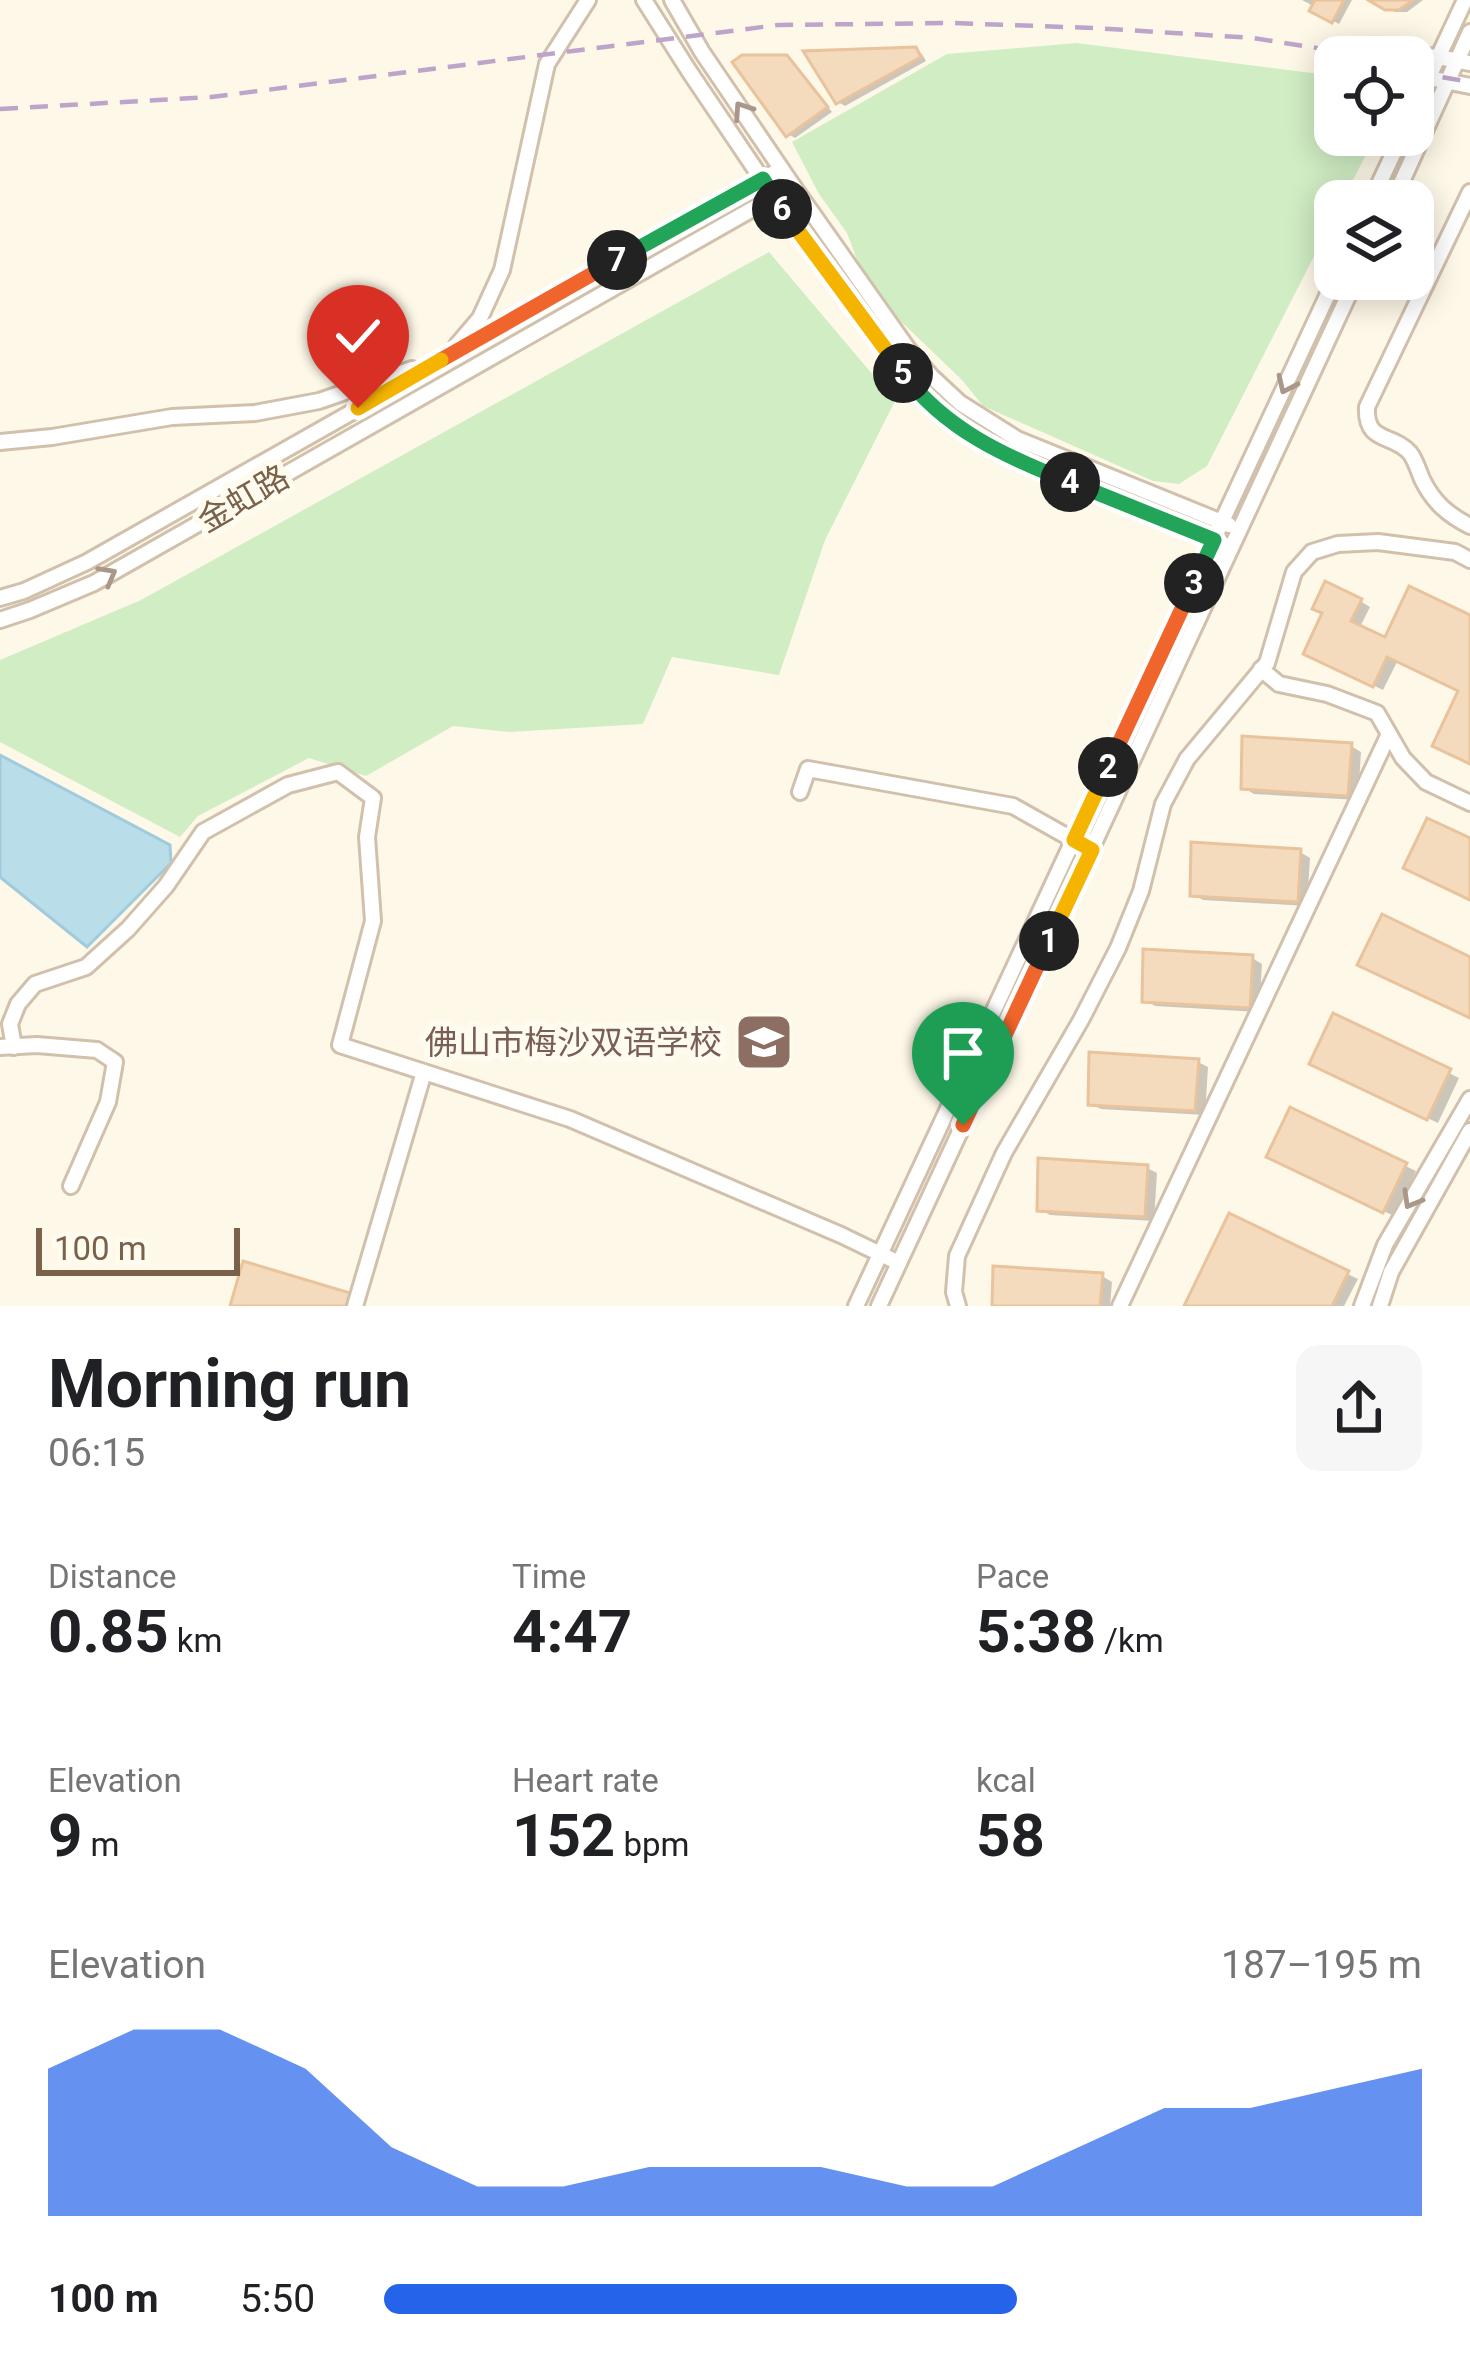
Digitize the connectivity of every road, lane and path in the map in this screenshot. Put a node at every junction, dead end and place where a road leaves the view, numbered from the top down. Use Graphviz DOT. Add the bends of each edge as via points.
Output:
graph roads {
  1 [pos="588,0"];
  2 [pos="644,0"];
  3 [pos="672,0"];
  4 [pos="1465,0"];
  5 [pos="1457,16"];
  6 [pos="1470,32"];
  7 [pos="1434,41"];
  8 [pos="1434,56"];
  9 [pos="1438,57"];
  10 [pos="1434,61"];
  11 [pos="1464,62"];
  12 [pos="1434,78"];
  13 [pos="1448,81"];
  14 [pos="1470,86"];
  15 [pos="782,169"];
  16 [pos="763,179"];
  17 [pos="1403,180"];
  18 [pos="793,186"];
  19 [pos="1470,192"];
  20 [pos="773,197"];
  21 [pos="1325,300"];
  22 [pos="1346,300"];
  23 [pos="0,442"];
  24 [pos="1222,523"];
  25 [pos="1467,525"];
  26 [pos="1240,530"];
  27 [pos="1214,540"];
  28 [pos="1232,547"];
  29 [pos="1455,552"];
  30 [pos="1470,560"];
  31 [pos="0,598"];
  32 [pos="0,620"];
  33 [pos="1261,669"];
  34 [pos="1389,734"];
  35 [pos="800,791"];
  36 [pos="1470,803"];
  37 [pos="1074,840"];
  38 [pos="1092,850"];
  39 [pos="7,1047"];
  40 [pos="424,1072"];
  41 [pos="1470,1099"];
  42 [pos="1470,1131"];
  43 [pos="71,1186"];
  44 [pos="880,1254"];
  45 [pos="899,1263"];
  46 [pos="355,1306"];
  47 [pos="856,1306"];
  48 [pos="879,1306"];
  49 [pos="958,1306"];
  50 [pos="1120,1306"];
  51 [pos="1362,1306"];
  52 [pos="1380,1306"];
  1 -- 23 [label="street" via="547,64 502,270 467,337 438,362 255,413"];
  2 -- 16 [label="street"];
  15 -- 3 [label="street, one-way"];
  4 -- 5 [label="street"];
  5 -- 7 [label="street"];
  5 -- 9 [label="street"];
  6 -- 11 [label="street"];
  8 -- 9 [label="street"];
  9 -- 10 [label="street"];
  9 -- 11 [label="street"];
  11 -- 13 [label="street"];
  12 -- 13 [label="street"];
  13 -- 14 [label="street"];
  13 -- 17 [label="street"];
  15 -- 16 [label="street, 金虹路"];
  15 -- 18 [label="street"];
  16 -- 20 [label="street"];
  16 -- 31 [label="street, 金虹路" via="87,562"];
  18 -- 20 [label="street, 金虹路"];
  18 -- 24 [label="street" via="908,349 959,403 1017,439"];
  19 -- 25 [label="street" via="1366,407 1373,432 1409,452 1429,494"];
  20 -- 27 [label="street" via="939,413 1013,458"];
  32 -- 20 [label="street, 金虹路, one-way" via="94,583"];
  21 -- 24 [label="street, one-way"];
  22 -- 26 [label="street"];
  24 -- 26 [label="street"];
  24 -- 27 [label="street"];
  25 -- 29 [label="street"];
  26 -- 28 [label="street"];
  27 -- 28 [label="street"];
  27 -- 37 [label="street"];
  28 -- 38 [label="street"];
  29 -- 30 [label="street"];
  29 -- 33 [label="street" via="1378,542 1312,553 1294,572"];
  33 -- 34 [label="street" via="1279,685 1377,713"];
  33 -- 49 [label="street" via="1187,759 1163,804 1118,948 1004,1153 957,1256"];
  34 -- 36 [label="street" via="1426,782"];
  34 -- 50 [label="street"];
  35 -- 37 [label="street" via="808,770 967,797 1013,806"];
  37 -- 38 [label="street"];
  37 -- 44 [label="street"];
  38 -- 45 [label="street"];
  39 -- 40 [label="street" via="18,1004 35,984 86,967 166,886 203,832 288,785 338,772 373,798 367,837 374,921 340,1045"];
  39 -- 43 [label="street" via="97,1050 115,1062"];
  40 -- 44 [label="street" via="570,1118"];
  40 -- 46 [label="street"];
  41 -- 51 [label="street, one-way" via="1385,1244"];
  42 -- 52 [label="street"];
  44 -- 45 [label="street"];
  44 -- 47 [label="street"];
  45 -- 48 [label="street"];
}
